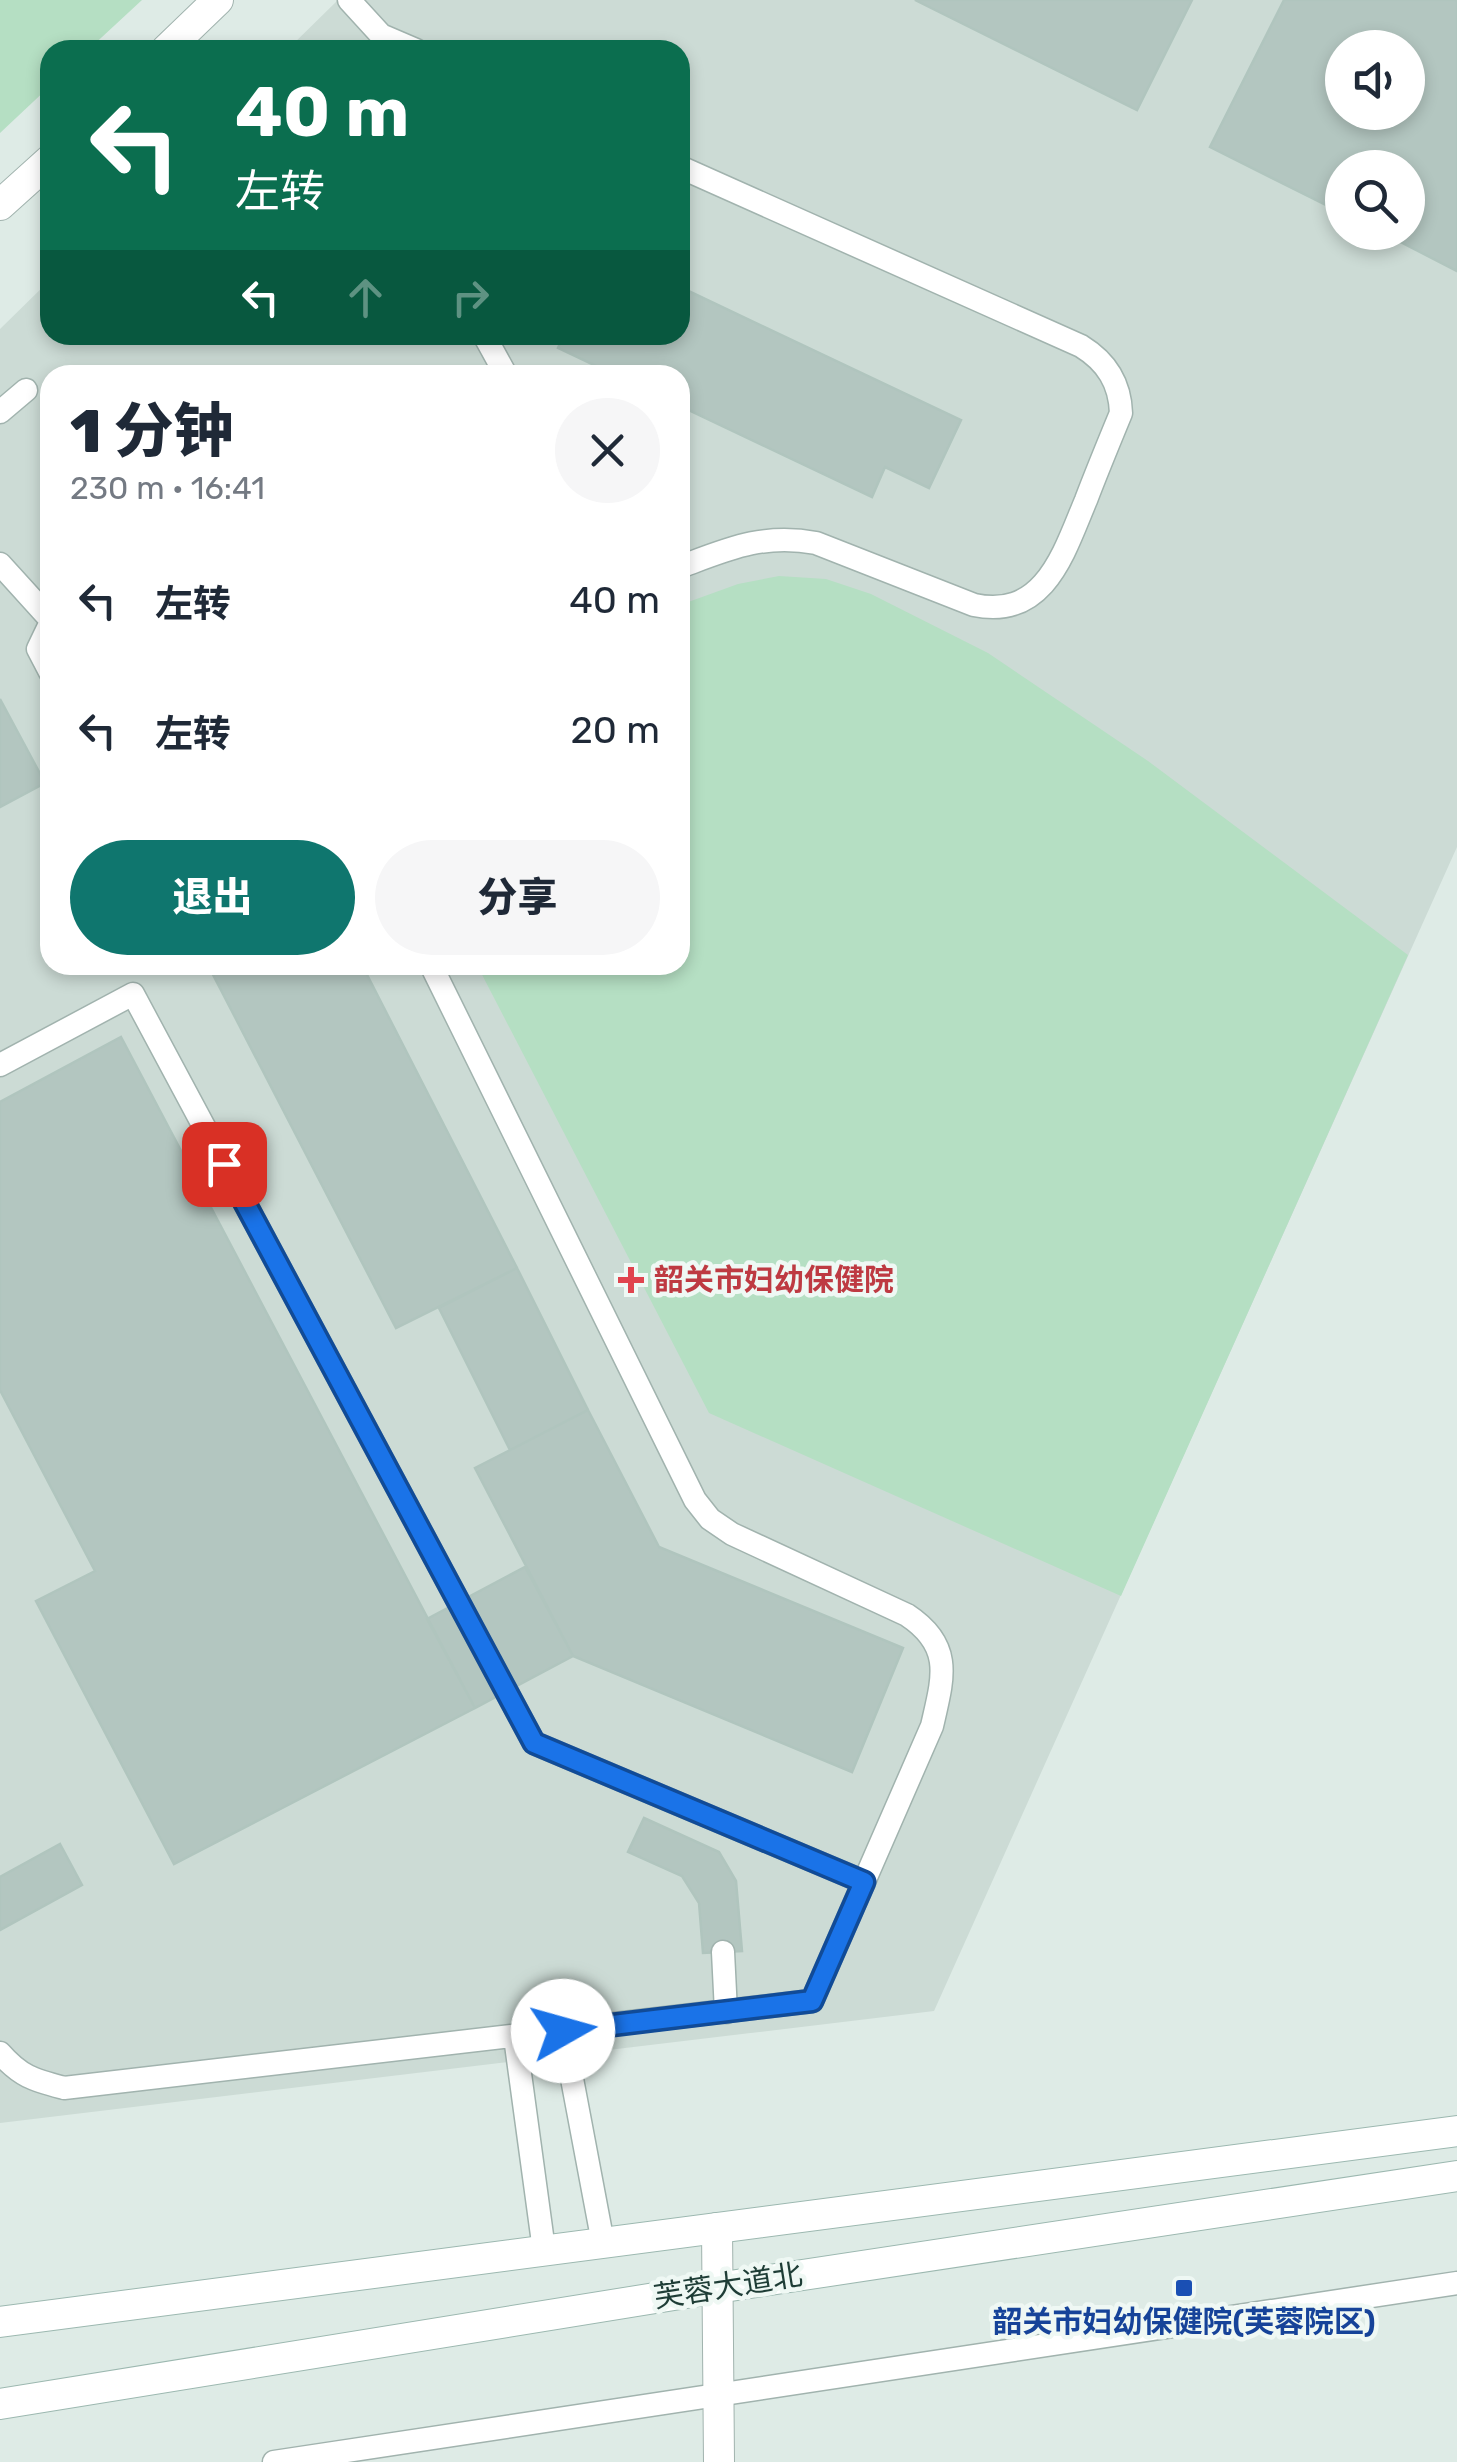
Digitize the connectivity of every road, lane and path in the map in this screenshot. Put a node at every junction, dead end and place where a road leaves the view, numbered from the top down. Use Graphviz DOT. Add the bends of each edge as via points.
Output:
graph roads {
  1 [pos="218,0"];
  2 [pos="349,0"];
  3 [pos="176,40"];
  4 [pos="376,40"];
  5 [pos="40,169"];
  6 [pos="690,171"];
  7 [pos="0,205"];
  8 [pos="26,390"];
  9 [pos="0,412"];
  10 [pos="0,564"];
  11 [pos="690,564"];
  12 [pos="40,610"];
  13 [pos="436,975"];
  14 [pos="0,1064"];
  15 [pos="864,1882"];
  16 [pos="723,1952"];
  17 [pos="726,2012"];
  18 [pos="563,2031"];
  19 [pos="515,2037"];
  20 [pos="0,2053"];
  21 [pos="1457,2131"];
  22 [pos="1457,2176"];
  23 [pos="717,2228"];
  24 [pos="603,2243"];
  25 [pos="544,2250"];
  26 [pos="1457,2283"];
  27 [pos="717,2288"];
  28 [pos="0,2322"];
  29 [pos="718,2396"];
  30 [pos="0,2404"];
  31 [pos="274,2462"];
  32 [pos="718,2462"];
  1 -- 3 [label="main road"];
  2 -- 4 [label="lane"];
  5 -- 7 [label="main road"];
  6 -- 11 [label="lane" via="1081,346 1107,366 1121,414 1060,561 1034,592 1003,608 974,605 797,539 737,545"];
  8 -- 9 [label="lane"];
  10 -- 12 [label="lane"];
  13 -- 15 [label="lane" via="695,1500 732,1534 907,1615 938,1647 943,1672 932,1726"];
  14 -- 15 [label="lane" via="133,994 534,1743"];
  15 -- 17 [label="lane" via="812,2001"];
  16 -- 17 [label="lane"];
  17 -- 18 [label="lane"];
  18 -- 19 [label="lane"];
  18 -- 24 [label="lane"];
  19 -- 20 [label="lane" via="64,2088 32,2080"];
  19 -- 25 [label="lane"];
  21 -- 23 [label="main road, 芙蓉大道北"];
  22 -- 27 [label="main road, 芙蓉大道北"];
  23 -- 24 [label="main road, 芙蓉大道北"];
  23 -- 27 [label="main road"];
  24 -- 25 [label="main road, 芙蓉大道北"];
  25 -- 28 [label="main road, 芙蓉大道北"];
  26 -- 29 [label="lane"];
  27 -- 29 [label="main road"];
  27 -- 30 [label="main road, 芙蓉大道北"];
  29 -- 31 [label="lane"];
  29 -- 32 [label="main road"];
}
